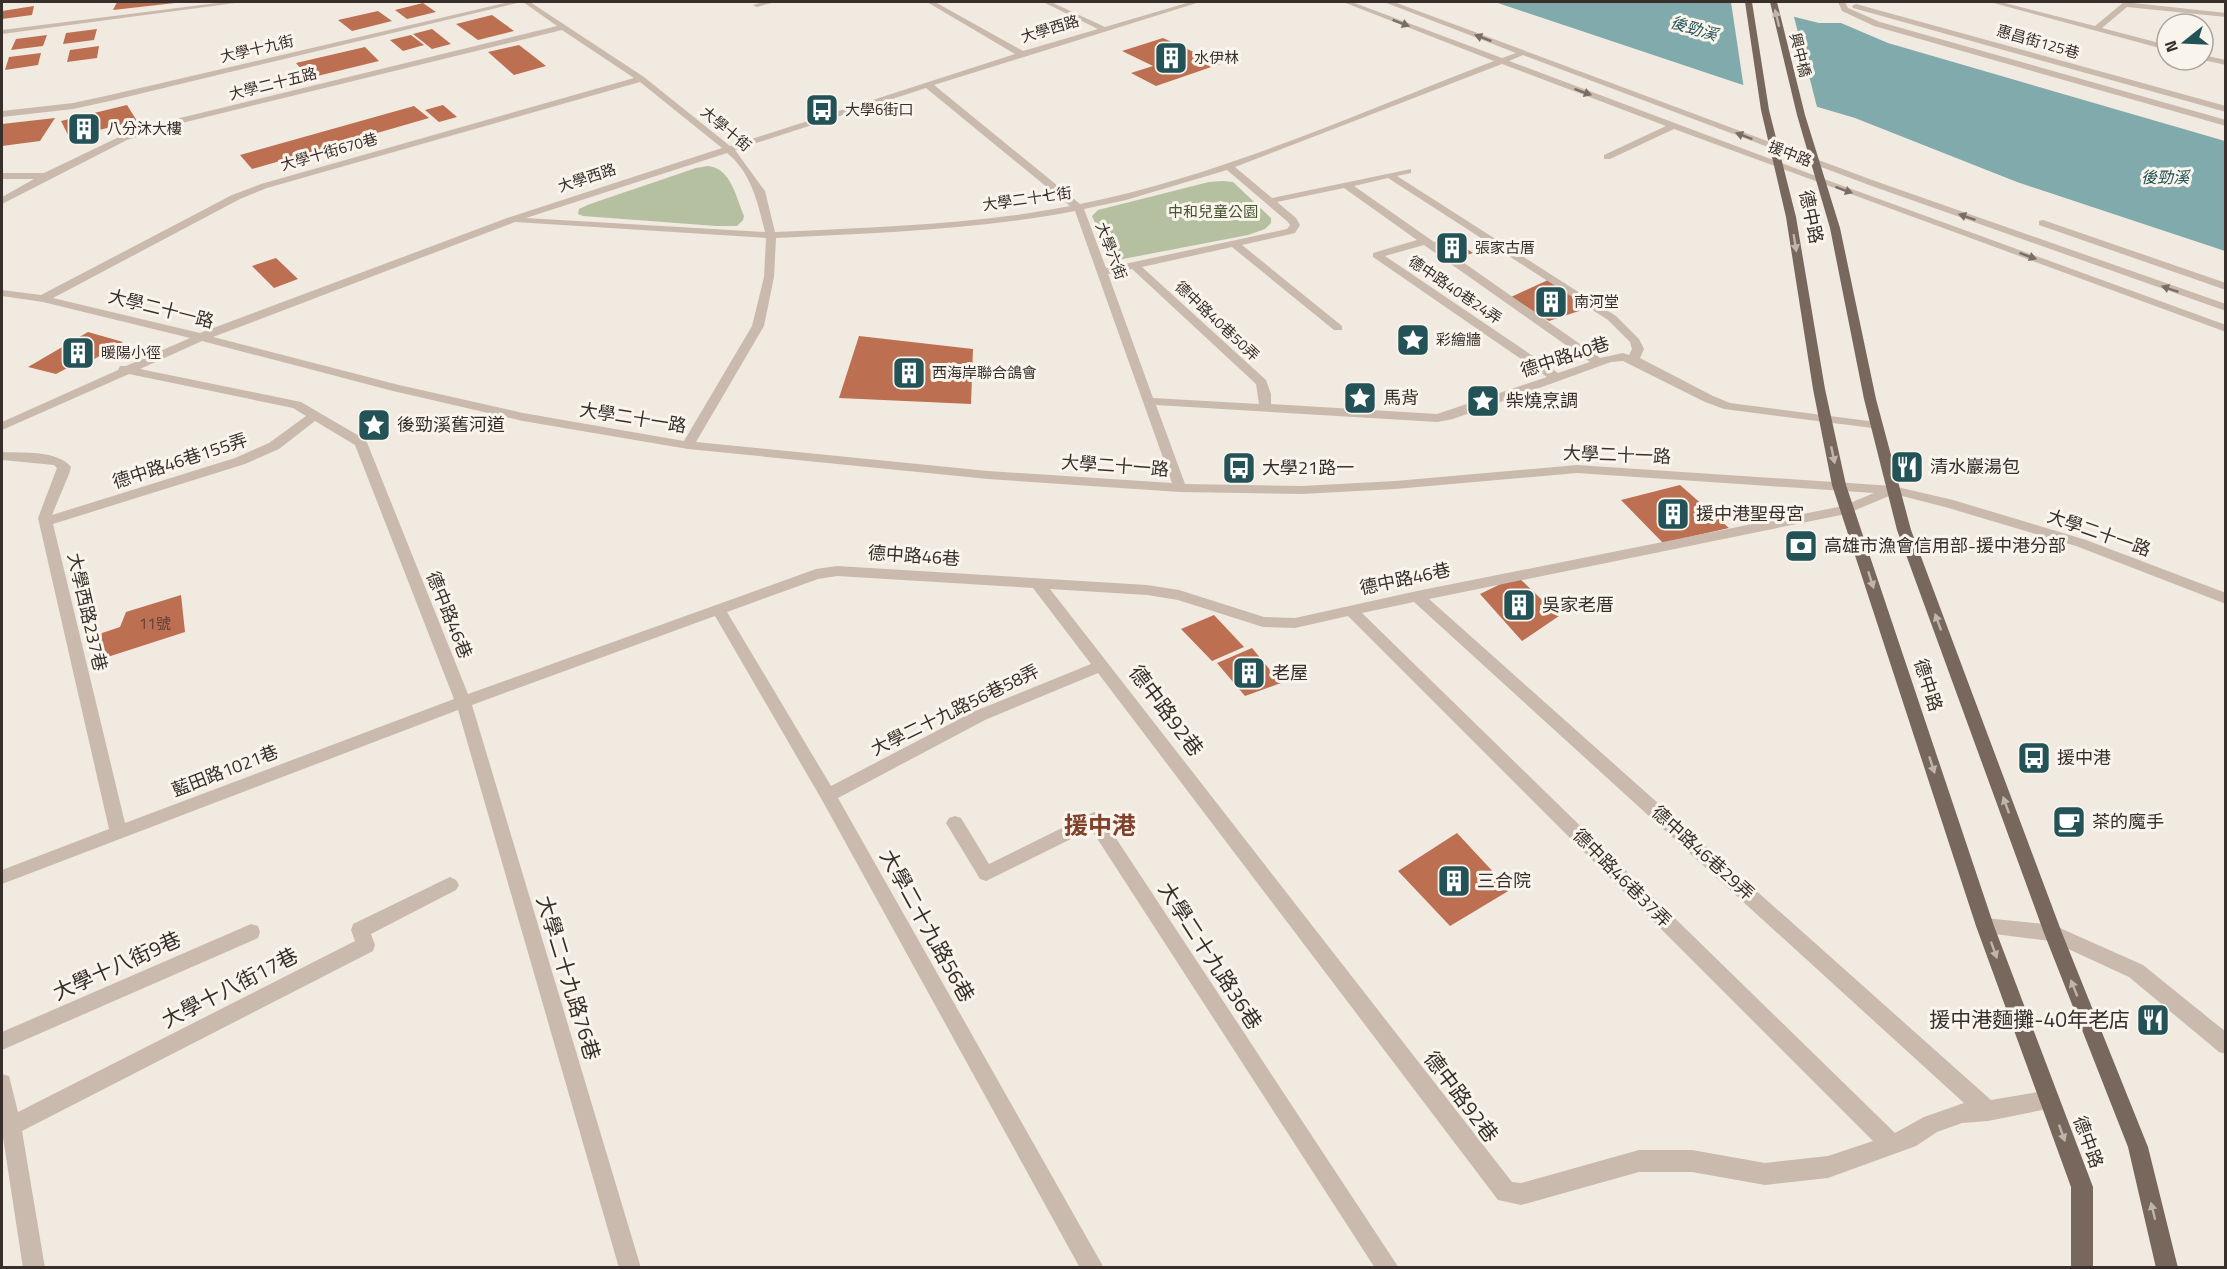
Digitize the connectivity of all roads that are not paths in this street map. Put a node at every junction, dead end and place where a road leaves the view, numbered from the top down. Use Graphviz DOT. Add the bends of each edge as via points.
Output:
graph roads {
  1 [pos="239,2"];
  2 [pos="517,2"];
  3 [pos="526,2"];
  4 [pos="771,2"];
  5 [pos="930,2"];
  6 [pos="1046,2"];
  7 [pos="1197,2"];
  8 [pos="1346,2"];
  9 [pos="1388,2"];
  10 [pos="1748,2"];
  11 [pos="1773,2"];
  12 [pos="1842,2"];
  13 [pos="1994,2"];
  14 [pos="2127,3"];
  15 [pos="757,5"];
  16 [pos="2226,15"];
  17 [pos="564,27"];
  18 [pos="1104,29"];
  19 [pos="2097,29"];
  20 [pos="2,32"];
  21 [pos="2155,45"];
  22 [pos="1522,53"];
  23 [pos="1022,54"];
  24 [pos="1500,61"];
  25 [pos="641,79"];
  26 [pos="928,85"];
  27 [pos="2226,109"];
  28 [pos="2,114"];
  29 [pos="1801,115"];
  30 [pos="2226,123"];
  31 [pos="1673,126"];
  32 [pos="1774,147"];
  33 [pos="727,148"];
  34 [pos="1607,157"];
  35 [pos="1816,163"];
  36 [pos="1777,165"];
  37 [pos="1228,166"];
  38 [pos="1408,171"];
  39 [pos="1389,175"];
  40 [pos="2,176"];
  41 [pos="46,176"];
  42 [pos="1821,181"];
  43 [pos="1346,185"];
  44 [pos="2,201"];
  45 [pos="1270,201"];
  46 [pos="1079,208"];
  47 [pos="511,220"];
  48 [pos="2043,223"];
  49 [pos="771,236"];
  50 [pos="1425,240"];
  51 [pos="1235,244"];
  52 [pos="1134,265"];
  53 [pos="1103,272"];
  54 [pos="2226,287"];
  55 [pos="2,293"];
  56 [pos="43,299"];
  57 [pos="2226,308"];
  58 [pos="1338,328"];
  59 [pos="2226,329"];
  60 [pos="201,337"];
  61 [pos="1634,359"];
  62 [pos="1599,363"];
  63 [pos="124,369"];
  64 [pos="1557,378"];
  65 [pos="1150,401"];
  66 [pos="1265,407"];
  67 [pos="315,415"];
  68 [pos="1825,419"];
  69 [pos="2,426"];
  70 [pos="1876,426"];
  71 [pos="688,445"];
  72 [pos="2,456"];
  73 [pos="1839,485"];
  74 [pos="1180,488"];
  75 [pos="1893,490"];
  76 [pos="1846,510"];
  77 [pos="46,522"];
  78 [pos="1038,584"];
  79 [pos="1417,596"];
  80 [pos="2226,598"];
  81 [pos="718,609"];
  82 [pos="1351,611"];
  83 [pos="1101,666"];
  84 [pos="463,702"];
  85 [pos="828,795"];
  86 [pos="955,823"];
  87 [pos="118,832"];
  88 [pos="2,877"];
  89 [pos="450,885"];
  90 [pos="1985,926"];
  91 [pos="251,932"];
  92 [pos="2053,933"];
  93 [pos="2,1041"];
  94 [pos="2226,1045"];
  95 [pos="2,1083"];
  96 [pos="2050,1100"];
  97 [pos="1988,1111"];
  98 [pos="11,1126"];
  99 [pos="1892,1145"];
  100 [pos="34,1268"];
  101 [pos="630,1268"];
  102 [pos="1093,1268"];
  103 [pos="1388,1268"];
  104 [pos="2082,1268"];
  105 [pos="2167,1268"];
  1 -- 20 [label="street"];
  2 -- 28 [label="street, 大學十九街" via="110,98"];
  3 -- 17 [label="street, 大學十街"];
  4 -- 15 [label="street"];
  5 -- 23 [label="street"];
  6 -- 18 [label="street"];
  7 -- 18 [label="street, 大學西路"];
  8 -- 24 [label="street, 援中路, one-way"];
  22 -- 9 [label="street, 援中路, one-way"];
  10 -- 32 [label="main road, 德中路"];
  29 -- 11 [label="main road, 興中橋, one-way"];
  12 -- 27 [label="street, 惠昌街125巷"];
  12 -- 30 [label="street" via="1845,9 1877,24"];
  13 -- 19 [label="street"];
  14 -- 16 [label="street"];
  14 -- 19 [label="street"];
  17 -- 25 [label="street, 大學十街"];
  17 -- 41 [label="street, 大學二十五路" via="183,120 124,138"];
  18 -- 23 [label="street, 大學西路"];
  19 -- 21 [label="street"];
  22 -- 24 [label="street, 大學二十七街"];
  32 -- 22 [label="street, 援中路, one-way"];
  23 -- 26 [label="street, 大學西路"];
  24 -- 31 [label="street, 援中路, one-way"];
  24 -- 37 [label="street, 大學二十七街"];
  25 -- 33 [label="street, 大學十街"];
  25 -- 56 [label="street, 大學十街670巷" via="264,186"];
  26 -- 33 [label="street, 大學西路"];
  26 -- 46 [label="street, 大學六街"];
  29 -- 35 [label="main road, 德中路"];
  31 -- 34 [label="street"];
  31 -- 36 [label="street, 援中路"];
  32 -- 35 [label="street, 援中路"];
  32 -- 36 [label="main road, 德中路"];
  33 -- 47 [label="street, 大學西路"];
  33 -- 49 [label="street, 大學十街" via="744,164 760,191"];
  35 -- 42 [label="main road, 德中路"];
  57 -- 35 [label="street, 援中路, one-way"];
  36 -- 42 [label="street, 援中路"];
  36 -- 68 [label="main road, 德中路, one-way" via="1791,217"];
  37 -- 45 [label="street"];
  37 -- 46 [label="street, 大學二十七街"];
  38 -- 39 [label="street"];
  39 -- 43 [label="street"];
  39 -- 61 [label="street" via="1612,318 1635,341 1638,349"];
  40 -- 41 [label="street"];
  41 -- 44 [label="street, 大學二十五路"];
  42 -- 59 [label="street, 援中路, one-way"];
  42 -- 70 [label="main road, 德中路"];
  43 -- 45 [label="street"];
  43 -- 50 [label="street"];
  45 -- 51 [label="street" via="1292,220 1295,225 1291,231"];
  46 -- 49 [label="street, 大學二十七街" via="925,227"];
  46 -- 53 [label="street, 大學六街"];
  47 -- 49 [label="street, 大學二十七街"];
  47 -- 60 [label="street, 大學西路"];
  48 -- 54 [label="street"];
  49 -- 71 [label="street, 大學十街" via="758,326"];
  50 -- 62 [label="street"];
  50 -- 64 [label="street, 德中路40巷24弄" via="1377,255"];
  51 -- 52 [label="street"];
  51 -- 58 [label="street"];
  52 -- 53 [label="street"];
  52 -- 66 [label="street, 德中路40巷50弄" via="1262,383"];
  53 -- 65 [label="street, 大學六街"];
  55 -- 56 [label="street, 大學二十一路"];
  56 -- 60 [label="street, 大學二十一路"];
  60 -- 63 [label="street, 大學西路"];
  60 -- 71 [label="street, 大學二十一路" via="523,417"];
  61 -- 62 [label="street, 德中路40巷" via="1623,357"];
  61 -- 68 [label="street, 德中路40巷" via="1728,406"];
  62 -- 64 [label="street, 德中路40巷"];
  63 -- 67 [label="street, 德中路46巷" via="297,405"];
  63 -- 69 [label="street, 大學西路"];
  64 -- 66 [label="street, 德中路40巷" via="1437,418"];
  65 -- 66 [label="street, 德中路40巷"];
  65 -- 74 [label="street, 大學六街"];
  67 -- 77 [label="street, 德中路46巷155弄" via="274,446 240,461"];
  67 -- 84 [label="street, 德中路46巷" via="361,443"];
  68 -- 70 [label="street, 德中路40巷"];
  68 -- 73 [label="main road, 德中路, one-way"];
  70 -- 75 [label="main road, 德中路"];
  71 -- 74 [label="street, 大學二十一路" via="988,475"];
  72 -- 77 [label="street, 大學西路237巷" via="58,461 64,467 46,508"];
  73 -- 74 [label="street, 大學二十一路" via="1577,469 1302,490"];
  73 -- 75 [label="street, 大學二十一路"];
  73 -- 76 [label="main road, 德中路"];
  75 -- 76 [label="street, 德中路46巷"];
  75 -- 80 [label="street, 大學二十一路" via="2081,543"];
  92 -- 75 [label="main road, 德中路, one-way" via="1904,530"];
  76 -- 79 [label="street, 德中路46巷"];
  76 -- 90 [label="main road, 德中路, one-way"];
  77 -- 87 [label="street, 大學西路237巷"];
  78 -- 81 [label="street, 德中路46巷" via="837,571 816,574"];
  78 -- 82 [label="street, 德中路46巷" via="1179,595 1263,622 1294,623"];
  78 -- 83 [label="street, 德中路92巷"];
  79 -- 82 [label="street, 德中路46巷"];
  79 -- 97 [label="street, 德中路46巷29弄"];
  81 -- 84 [label="street, 德中路46巷"];
  81 -- 85 [label="street, 大學二十九路56巷"];
  82 -- 99 [label="street, 德中路46巷37弄"];
  83 -- 85 [label="street, 大學二十九路56巷58弄" via="979,716"];
  83 -- 99 [label="street, 德中路92巷" via="1506,1192 1521,1194 1639,1161 1692,1161 1765,1174 1828,1167"];
  84 -- 87 [label="street, 藍田路1021巷"];
  84 -- 101 [label="street, 大學二十九路76巷"];
  85 -- 102 [label="street, 大學二十九路56巷"];
  86 -- 103 [label="street, 大學二十九路36巷" via="986,874 1094,819"];
  87 -- 88 [label="street, 藍田路1021巷"];
  89 -- 98 [label="street, 大學十八街17巷" via="360,930 366,945"];
  90 -- 92 [label="street"];
  90 -- 96 [label="main road, 德中路, one-way"];
  91 -- 93 [label="street, 大學十八街9巷"];
  92 -- 94 [label="street" via="2136,971"];
  105 -- 92 [label="main road, 德中路, one-way" via="2138,1147"];
  95 -- 98 [label="street"];
  96 -- 97 [label="street, 德中路92巷"];
  96 -- 104 [label="main road, 德中路, one-way" via="2082,1187"];
  97 -- 99 [label="street, 德中路92巷" via="1962,1113"];
  98 -- 100 [label="street"];
}
